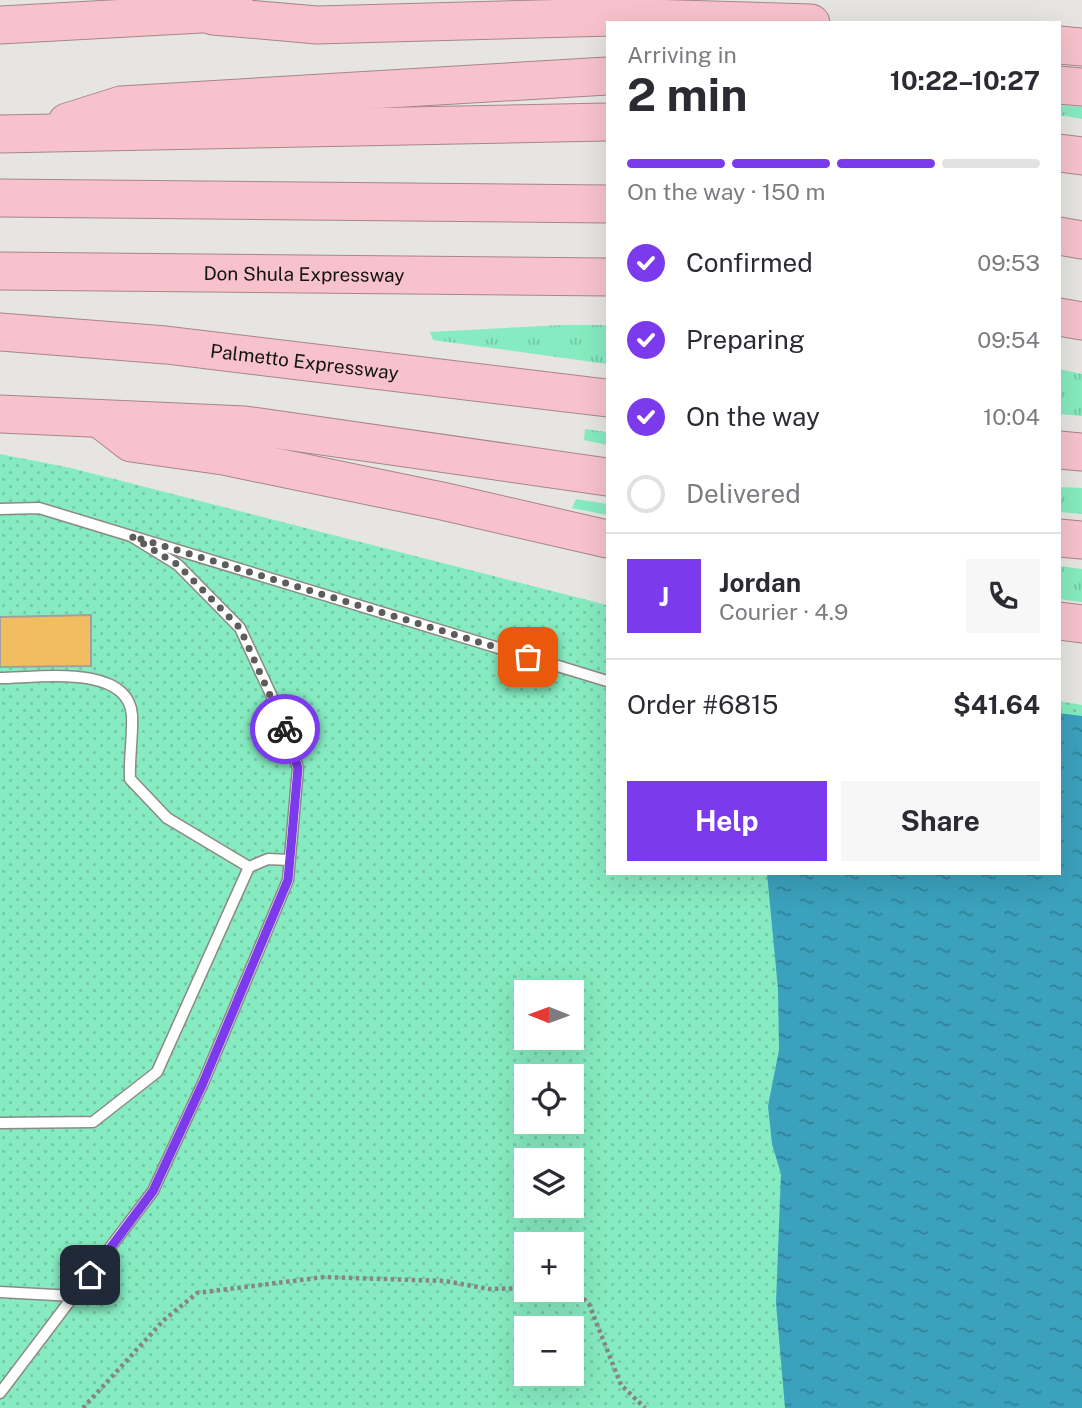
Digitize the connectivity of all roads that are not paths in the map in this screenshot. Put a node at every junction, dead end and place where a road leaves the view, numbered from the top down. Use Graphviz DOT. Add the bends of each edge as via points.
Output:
graph roads {
  1 [pos="322,0"];
  2 [pos="213,16"];
  3 [pos="731,21"];
  4 [pos="0,25"];
  5 [pos="1061,44"];
  6 [pos="1082,47"];
  7 [pos="606,76"];
  8 [pos="1061,85"];
  9 [pos="1082,87"];
  10 [pos="606,122"];
  11 [pos="15,134"];
  12 [pos="1061,153"];
  13 [pos="1082,156"];
  14 [pos="0,198"];
  15 [pos="606,204"];
  16 [pos="1061,236"];
  17 [pos="1082,240"];
  18 [pos="0,271"];
  19 [pos="606,277"];
  20 [pos="1061,317"];
  21 [pos="1082,321"];
  22 [pos="0,332"];
  23 [pos="606,398"];
  24 [pos="0,414"];
  25 [pos="96,416"];
  26 [pos="1061,450"];
  27 [pos="1082,452"];
  28 [pos="606,477"];
  29 [pos="0,509"];
  30 [pos="131,536"];
  31 [pos="1061,538"];
  32 [pos="606,539"];
  33 [pos="1082,540"];
  34 [pos="1061,621"];
  35 [pos="1082,624"];
  36 [pos="0,678"];
  37 [pos="606,681"];
  38 [pos="290,860"];
  39 [pos="249,867"];
  40 [pos="0,1123"];
  41 [pos="0,1292"];
  42 [pos="74,1296"];
  43 [pos="0,1393"];
  1 -- 2 [label="highway"];
  2 -- 3 [label="highway" via="317,25 612,18"];
  2 -- 4 [label="highway"];
  5 -- 6 [label="highway"];
  7 -- 11 [label="highway" via="121,105"];
  8 -- 9 [label="highway"];
  10 -- 11 [label="highway"];
  12 -- 13 [label="highway"];
  14 -- 15 [label="highway"];
  16 -- 17 [label="highway"];
  18 -- 19 [label="highway, Don Shula Expressway"];
  20 -- 21 [label="highway"];
  22 -- 23 [label="highway, Palmetto Expressway" via="166,345"];
  24 -- 25 [label="highway"];
  25 -- 28 [label="highway" via="245,425"];
  25 -- 32 [label="highway" via="131,443 223,456 442,500"];
  26 -- 27 [label="highway"];
  29 -- 30 [label="lane" via="39,508"];
  30 -- 37 [label="lane"];
  30 -- 38 [label="lane" via="178,565 240,628 281,716 298,768"];
  31 -- 33 [label="highway"];
  34 -- 35 [label="highway"];
  36 -- 39 [label="lane" via="77,677 110,682 124,692 132,713 130,779 167,818"];
  38 -- 39 [label="lane" via="268,859"];
  38 -- 42 [label="lane" via="283,892 153,1191"];
  39 -- 40 [label="lane" via="157,1072 93,1122"];
  41 -- 42 [label="lane"];
  42 -- 43 [label="lane"];
}
